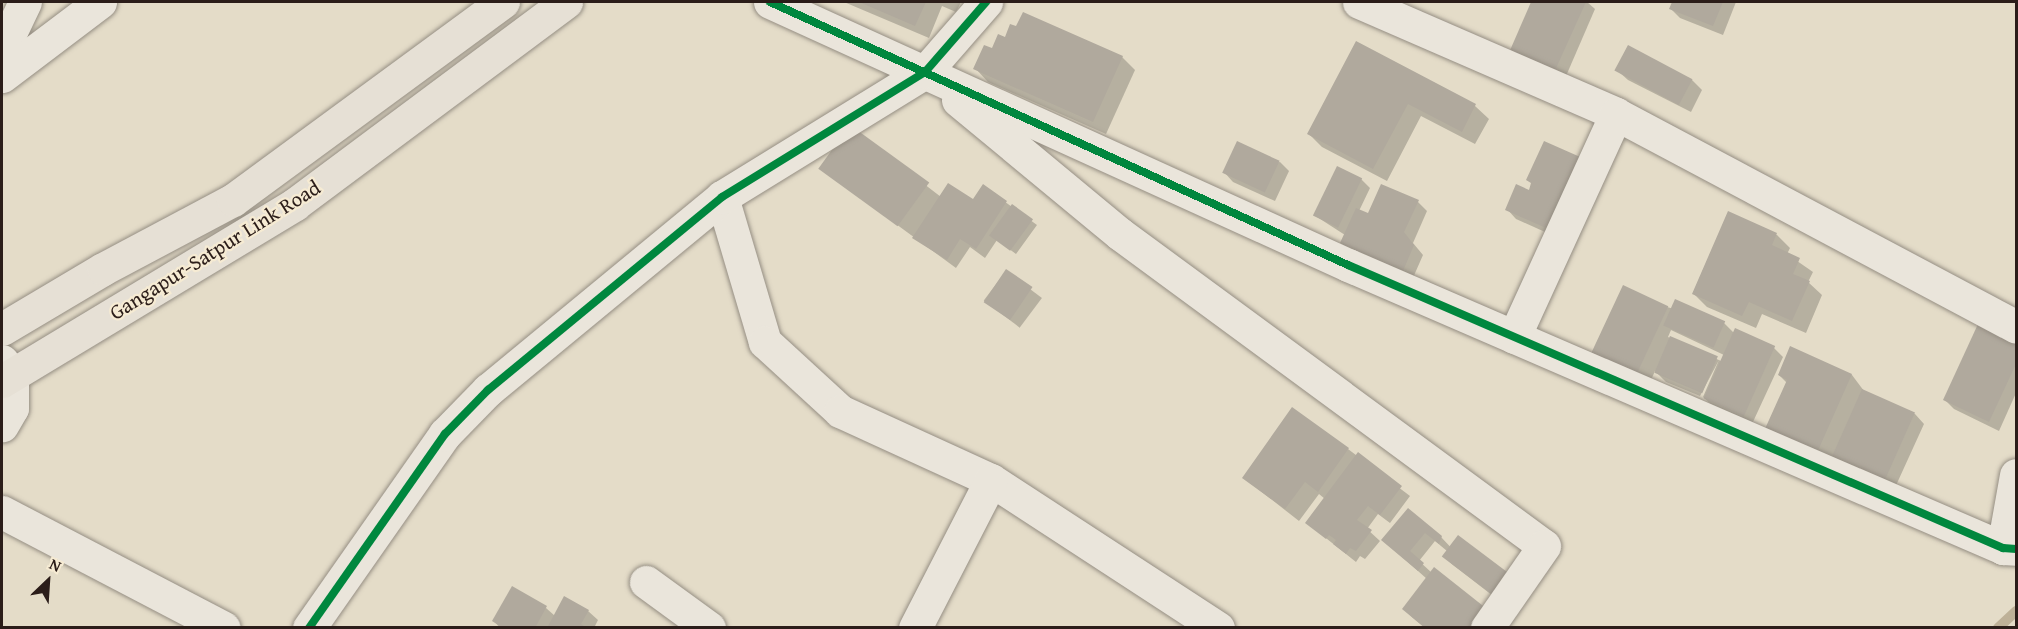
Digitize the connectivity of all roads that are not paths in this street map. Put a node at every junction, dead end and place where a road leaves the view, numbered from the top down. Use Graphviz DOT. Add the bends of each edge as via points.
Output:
graph roads {
  1 [pos="25,2"];
  2 [pos="100,2"];
  3 [pos="503,2"];
  4 [pos="566,2"];
  5 [pos="770,2"];
  6 [pos="986,2"];
  7 [pos="1359,2"];
  8 [pos="2,50"];
  9 [pos="925,72"];
  10 [pos="2,76"];
  11 [pos="1616,114"];
  12 [pos="722,197"];
  13 [pos="2016,327"];
  14 [pos="2,329"];
  15 [pos="1514,337"];
  16 [pos="5,372"];
  17 [pos="2,425"];
  18 [pos="2016,475"];
  19 [pos="991,480"];
  20 [pos="2,512"];
  21 [pos="2010,548"];
  22 [pos="646,582"];
  23 [pos="224,627"];
  24 [pos="309,627"];
  25 [pos="709,627"];
  26 [pos="915,627"];
  27 [pos="1218,627"];
  28 [pos="1487,627"];
  1 -- 8 [label="street"];
  2 -- 10 [label="street"];
  3 -- 14 [label="main road, Gangapur-Satpur Link Road" via="233,200 103,269"];
  4 -- 16 [label="main road, Gangapur-Satpur Link Road" via="295,204"];
  5 -- 9 [label="street"];
  6 -- 9 [label="street"];
  7 -- 11 [label="street"];
  9 -- 12 [label="street"];
  9 -- 15 [label="street"];
  9 -- 28 [label="street" via="1120,234 1544,546"];
  11 -- 13 [label="street"];
  11 -- 15 [label="street"];
  12 -- 19 [label="street" via="765,342 840,411"];
  12 -- 24 [label="street" via="488,390 452,426"];
  15 -- 21 [label="street"];
  16 -- 17 [label="street" via="12,408"];
  18 -- 21 [label="street"];
  19 -- 26 [label="street"];
  19 -- 27 [label="street"];
  20 -- 23 [label="street"];
  22 -- 25 [label="street"];
}
